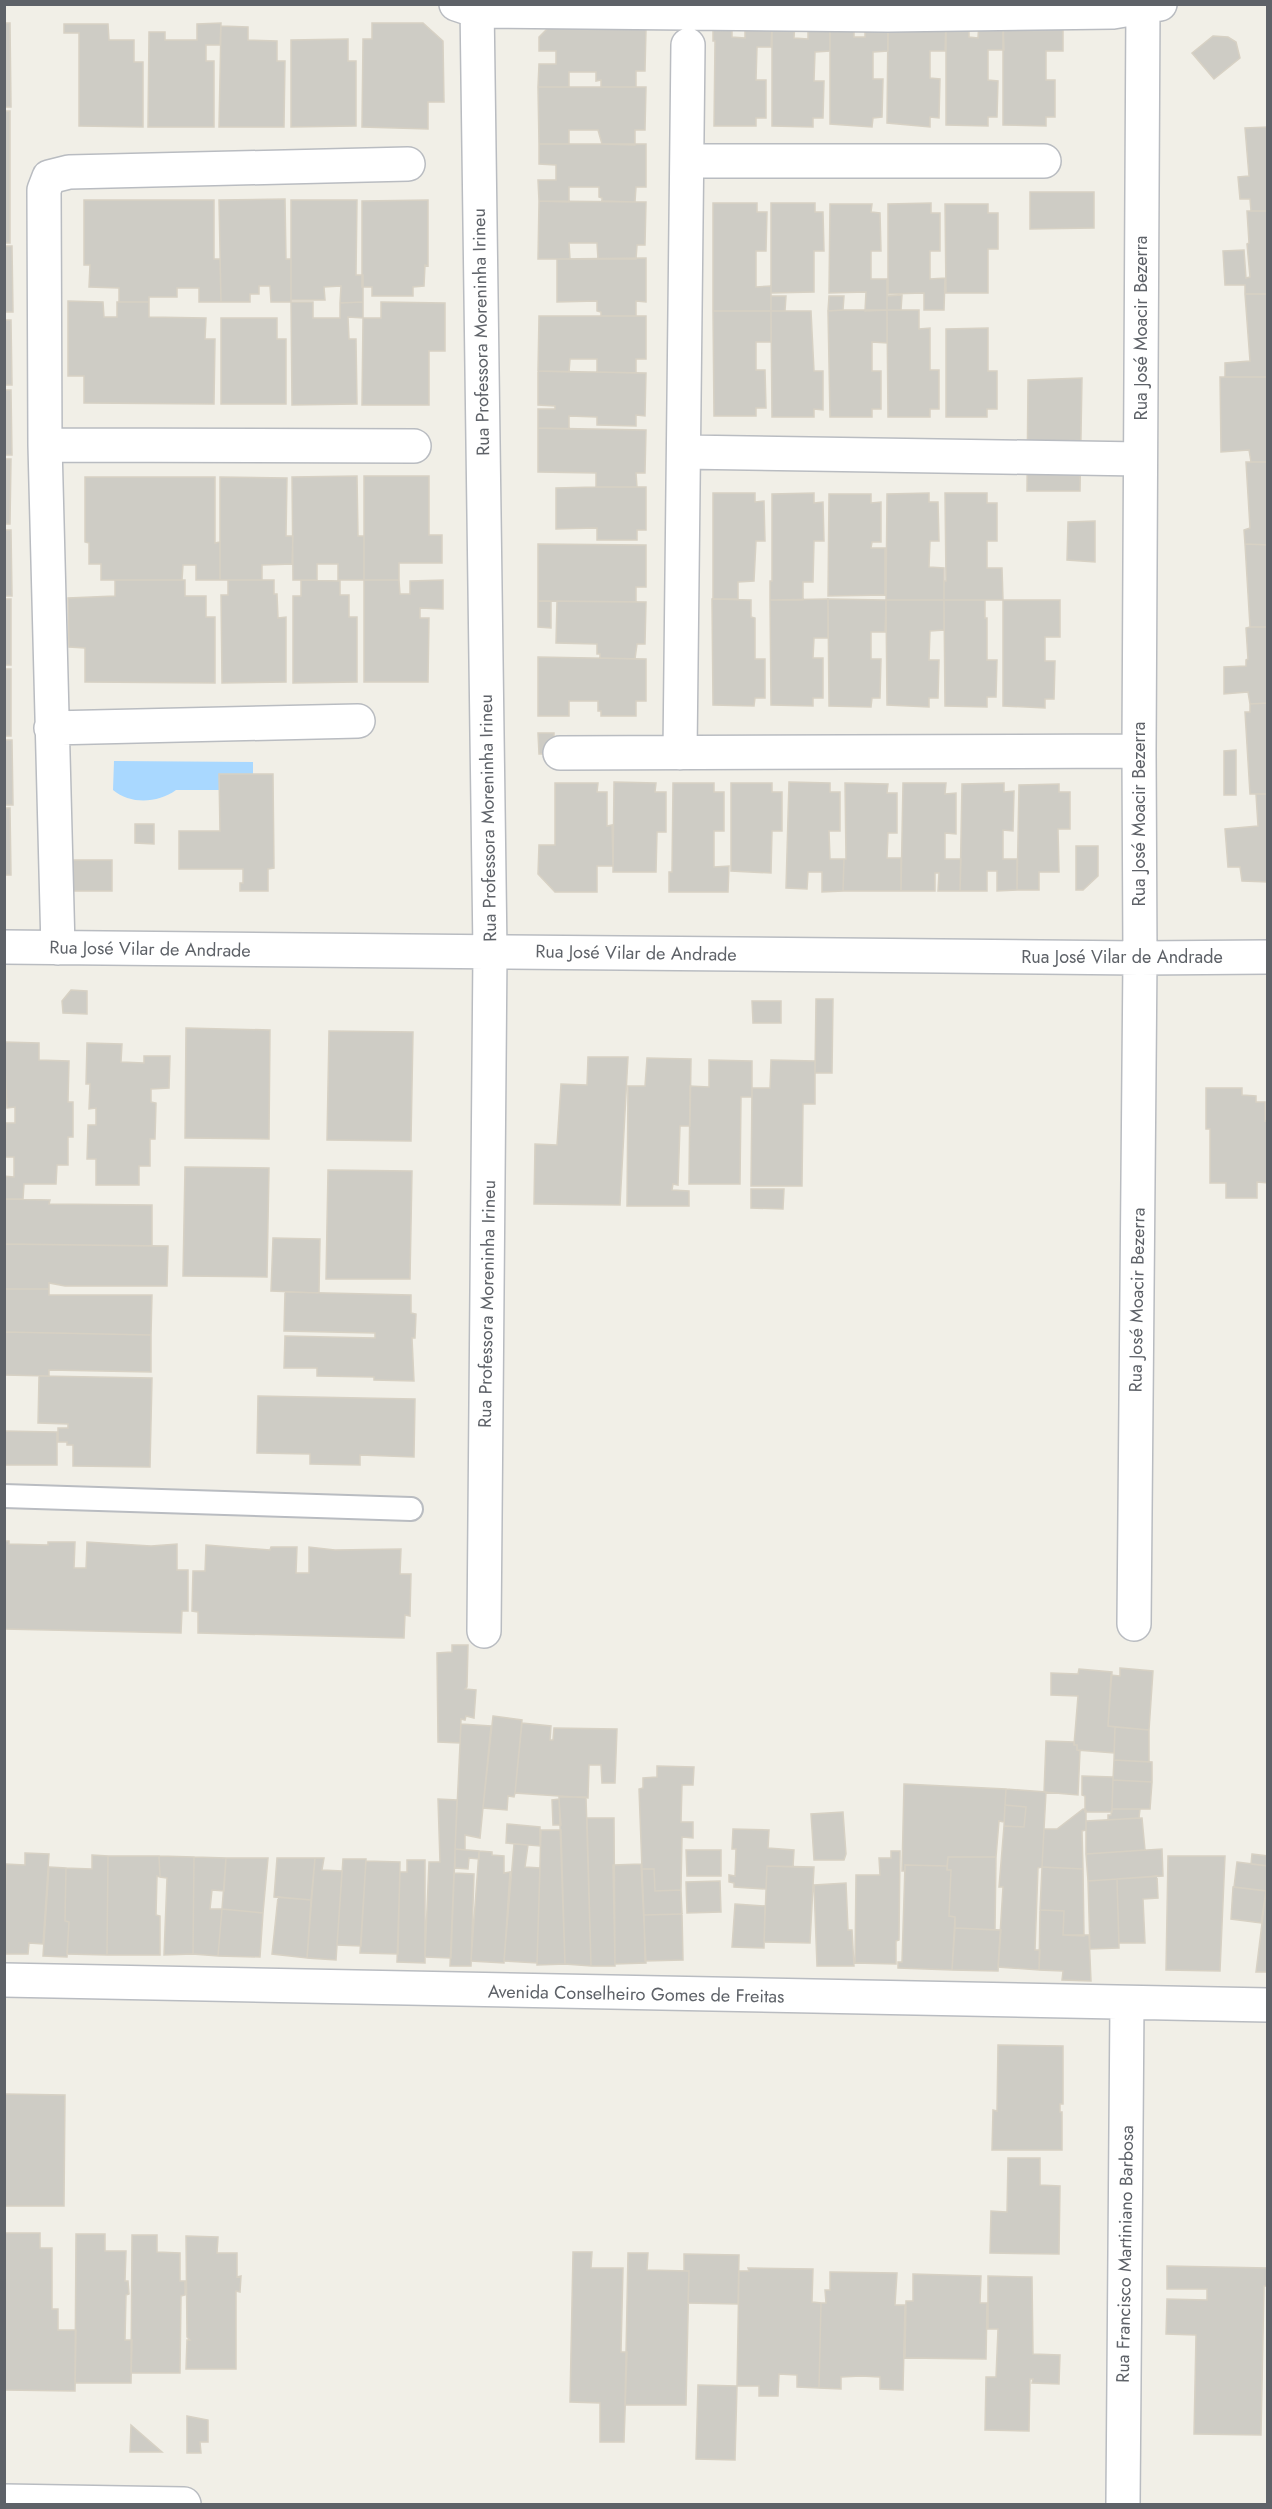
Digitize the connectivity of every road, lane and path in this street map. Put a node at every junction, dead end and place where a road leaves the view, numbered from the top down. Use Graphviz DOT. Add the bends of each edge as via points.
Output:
graph roads {
  1 [pos="1149,6"];
  2 [pos="470,7"];
  3 [pos="698,9"];
  4 [pos="888,10"];
  5 [pos="688,45"];
  6 [pos="687,161"];
  7 [pos="1044,161"];
  8 [pos="408,165"];
  9 [pos="45,445"];
  10 [pos="414,446"];
  11 [pos="684,452"];
  12 [pos="1140,459"];
  13 [pos="358,721"];
  14 [pos="51,728"];
  15 [pos="1139,751"];
  16 [pos="560,753"];
  17 [pos="680,753"];
  18 [pos="4,947"];
  19 [pos="58,948"];
  20 [pos="490,952"];
  21 [pos="1268,957"];
  22 [pos="1140,958"];
  23 [pos="4,1496"];
  24 [pos="411,1509"];
  25 [pos="1134,1624"];
  26 [pos="484,1631"];
  27 [pos="4,1980"];
  28 [pos="1128,2003"];
  29 [pos="1268,2005"];
  30 [pos="4,2501"];
  31 [pos="184,2505"];
  32 [pos="1123,2505"];
  1 -- 4 [label="street" via="1113,12"];
  1 -- 12 [label="street, Rua José Moacir Bezerra"];
  2 -- 3 [label="street"];
  2 -- 20 [label="street, Rua Professora Moreninha Irineu"];
  3 -- 4 [label="street"];
  5 -- 6 [label="street"];
  6 -- 7 [label="street"];
  6 -- 11 [label="street"];
  8 -- 9 [label="street" via="69,172 49,177 44,190"];
  9 -- 10 [label="street"];
  9 -- 14 [label="street"];
  11 -- 12 [label="street"];
  11 -- 17 [label="street"];
  12 -- 15 [label="street, Rua José Moacir Bezerra"];
  13 -- 14 [label="street"];
  14 -- 19 [label="street"];
  15 -- 17 [label="street"];
  15 -- 22 [label="street, Rua José Moacir Bezerra"];
  16 -- 17 [label="street"];
  18 -- 19 [label="street, Rua José Vilar de Andrade"];
  19 -- 20 [label="street, Rua José Vilar de Andrade"];
  20 -- 22 [label="street, Rua José Vilar de Andrade"];
  20 -- 26 [label="street, Rua Professora Moreninha Irineu"];
  21 -- 22 [label="street, Rua José Vilar de Andrade"];
  22 -- 25 [label="street, Rua José Moacir Bezerra"];
  23 -- 24 [label="lane"];
  27 -- 28 [label="street, Avenida Conselheiro Gomes de Freitas"];
  28 -- 29 [label="street, Avenida Conselheiro Gomes de Freitas"];
  28 -- 32 [label="street, Rua Francisco Martiniano Barbosa"];
  30 -- 31 [label="street"];
}
